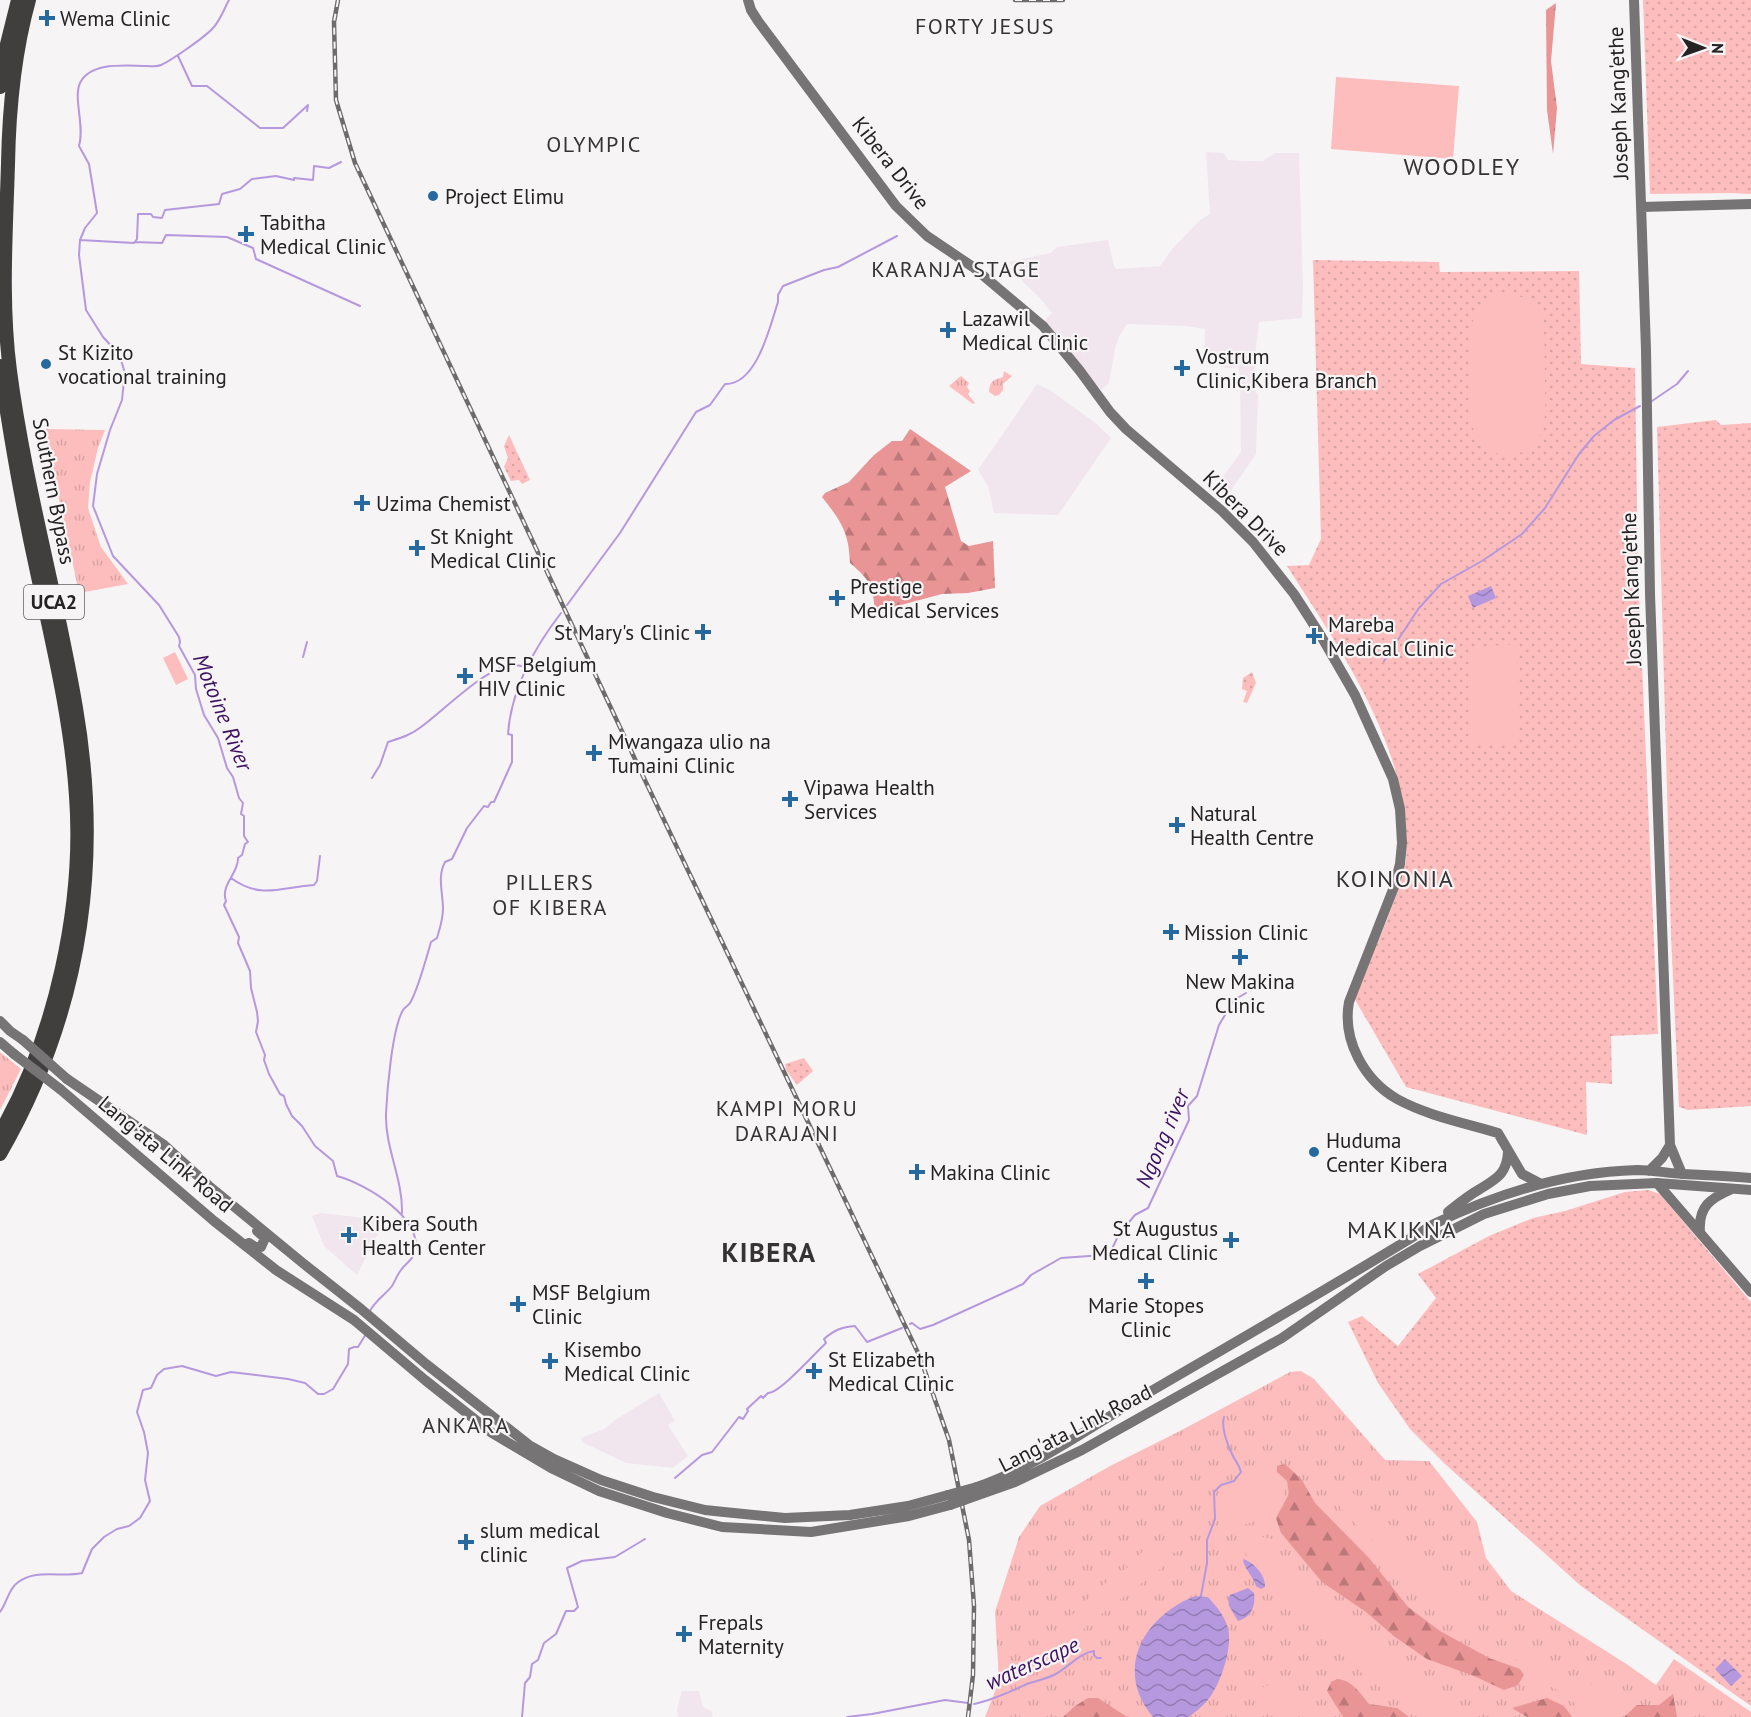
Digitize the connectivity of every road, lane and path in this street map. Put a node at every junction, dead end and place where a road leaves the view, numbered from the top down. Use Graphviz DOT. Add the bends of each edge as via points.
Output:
graph roads {
  1 [pos="748,0"];
  2 [pos="1634,0"];
  3 [pos="23,5"];
  4 [pos="16,32"];
  5 [pos="0,87"];
  6 [pos="1751,204"];
  7 [pos="1641,207"];
  8 [pos="0,366"];
  9 [pos="0,1021"];
  10 [pos="0,1042"];
  11 [pos="63,1084"];
  12 [pos="0,1133"];
  13 [pos="1670,1145"];
  14 [pos="1508,1152"];
  15 [pos="0,1154"];
  16 [pos="1682,1174"];
  17 [pos="1654,1175"];
  18 [pos="1747,1178"];
  19 [pos="1541,1184"];
  20 [pos="209,1186"];
  21 [pos="1733,1188"];
  22 [pos="1751,1190"];
  23 [pos="214,1221"];
  24 [pos="1434,1224"];
  25 [pos="1700,1232"];
  26 [pos="1751,1292"];
  27 [pos="1212,1356"];
  28 [pos="1221,1373"];
  29 [pos="1171,1380"];
  30 [pos="1178,1397"];
  31 [pos="977,1491"];
  32 [pos="949,1500"];
  1 -- 14 [label="main road, Kibera Drive" via="758,21 896,206 1044,326 1110,412 1222,511 1253,542 1294,594 1355,695 1393,779 1400,809 1400,864 1349,1002 1346,1017 1350,1040 1373,1079 1396,1099 1498,1133"];
  2 -- 7 [label="main road, Joseph Kang'ethe"];
  3 -- 4 [label="highway, Southern Bypass / UCA2"];
  4 -- 5 [label="highway, Southern Bypass / UCA2" via="6,48"];
  4 -- 15 [label="highway, Southern Bypass / UCA2" via="4,219 5,324 32,495 76,708 87,837 83,906 73,974 50,1048"];
  6 -- 7 [label="main road"];
  7 -- 13 [label="main road, Joseph Kang'ethe"];
  8 -- 12 [label="highway, Southern Bypass / UCA2" via="11,446 68,729 78,831 70,925 61,972 38,1050"];
  9 -- 11 [label="main road, Lang'ata Link Road, bridge"];
  10 -- 11 [label="main road, Lang'ata Link Road, bridge"];
  11 -- 20 [label="main road, Lang'ata Link Road" via="164,1145"];
  11 -- 23 [label="main road, Lang'ata Link Road"];
  13 -- 16 [label="main road, Joseph Kang'ethe"];
  13 -- 17 [label="main road"];
  14 -- 19 [label="main road" via="1522,1174"];
  14 -- 24 [label="main road" via="1503,1172 1492,1183"];
  16 -- 17 [label="main road, Lang'ata Link Road"];
  16 -- 18 [label="main road, Lang'ata Link Road"];
  17 -- 19 [label="main road, Lang'ata Link Road" via="1609,1172"];
  17 -- 21 [label="main road, Lang'ata Link Road"];
  17 -- 25 [label="main road"];
  17 -- 28 [label="main road, Lang'ata Link Road" via="1548,1194 1484,1214 1386,1266 1282,1338"];
  18 -- 21 [label="main road"];
  19 -- 24 [label="main road, Lang'ata Link Road" via="1499,1196"];
  20 -- 23 [label="main road" via="266,1238 264,1244 255,1247"];
  20 -- 32 [label="main road, Lang'ata Link Road" via="530,1445 601,1480 675,1504 785,1518 850,1515"];
  21 -- 22 [label="main road, Lang'ata Link Road"];
  21 -- 25 [label="main road" via="1709,1201 1699,1221"];
  23 -- 32 [label="main road, Lang'ata Link Road" via="276,1270 354,1320 492,1433 599,1491 722,1527 812,1532 909,1516"];
  24 -- 27 [label="main road, Lang'ata Link Road"];
  25 -- 26 [label="main road"];
  27 -- 28 [label="main road" via="1210,1368"];
  27 -- 29 [label="main road, Lang'ata Link Road"];
  28 -- 30 [label="main road, Lang'ata Link Road"];
  29 -- 30 [label="main road" via="1180,1384"];
  29 -- 31 [label="main road, Lang'ata Link Road" via="1041,1459"];
  30 -- 31 [label="main road, Lang'ata Link Road" via="1046,1469"];
  31 -- 32 [label="main road, Lang'ata Link Road, bridge"];
  31 -- 32 [label="main road, Lang'ata Link Road, bridge" via="964,1500"];
}
